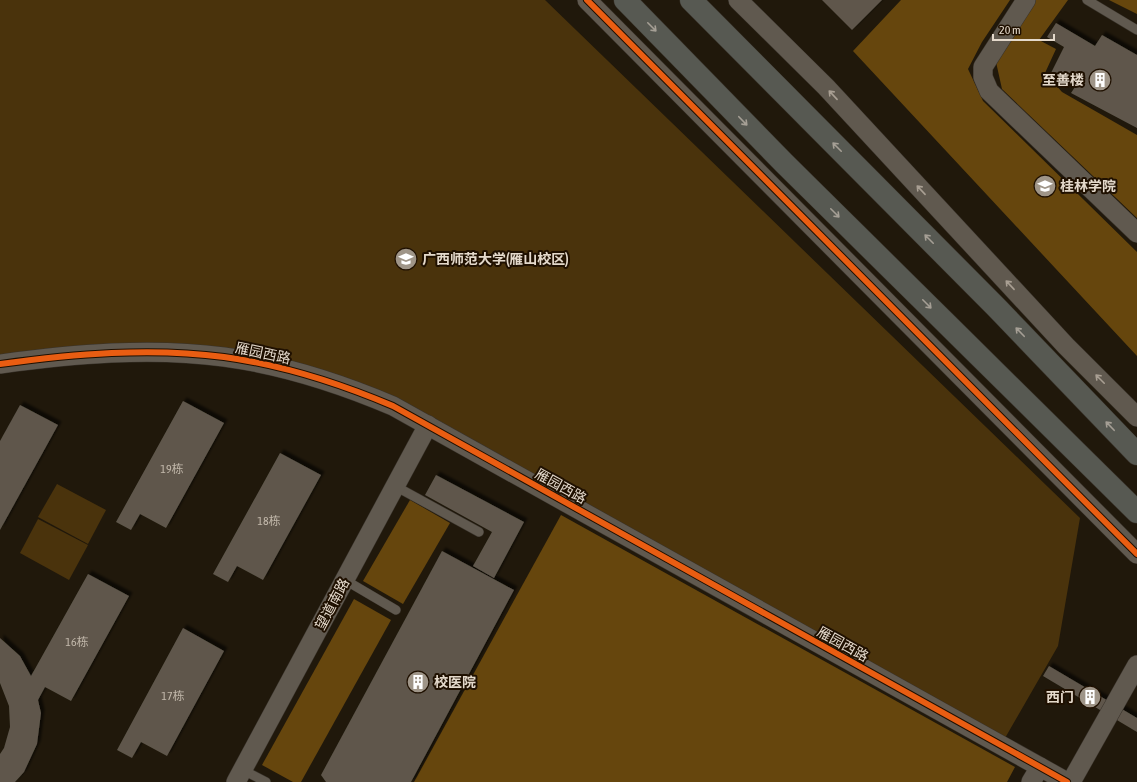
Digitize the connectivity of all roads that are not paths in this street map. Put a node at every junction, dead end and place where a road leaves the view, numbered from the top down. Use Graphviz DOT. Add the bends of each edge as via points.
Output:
graph roads {
  1 [pos="587,0"];
  2 [pos="625,0"];
  3 [pos="691,0"];
  4 [pos="738,0"];
  5 [pos="1026,0"];
  6 [pos="1087,0"];
  7 [pos="1137,30"];
  8 [pos="1137,233"];
  9 [pos="0,364"];
  10 [pos="1137,417"];
  11 [pos="428,425"];
  12 [pos="1137,454"];
  13 [pos="395,486"];
  14 [pos="1137,512"];
  15 [pos="479,532"];
  16 [pos="1137,554"];
  17 [pos="345,580"];
  18 [pos="396,610"];
  19 [pos="1137,665"];
  20 [pos="1035,774"];
  21 [pos="239,776"];
  22 [pos="266,782"];
  23 [pos="1067,782"];
  24 [pos="1071,782"];
  1 -- 16 [label="street"];
  2 -- 14 [label="main road, one-way" via="784,163"];
  12 -- 3 [label="main road, one-way" via="996,306"];
  10 -- 4 [label="street, one-way" via="1061,340 826,87"];
  5 -- 8 [label="street" via="983,67 985,84 989,91"];
  6 -- 7 [label="lane"];
  9 -- 11 [label="street, 雁园西路" via="41,358 162,352 224,357 315,376 357,390"];
  11 -- 13 [label="street, 望道南路"];
  11 -- 20 [label="street, 雁园西路"];
  13 -- 15 [label="lane"];
  13 -- 17 [label="street, 望道南路"];
  17 -- 18 [label="lane"];
  17 -- 21 [label="street, 望道南路"];
  19 -- 24 [label="street"];
  20 -- 23 [label="street, 雁园西路"];
  21 -- 22 [label="lane"];
}
